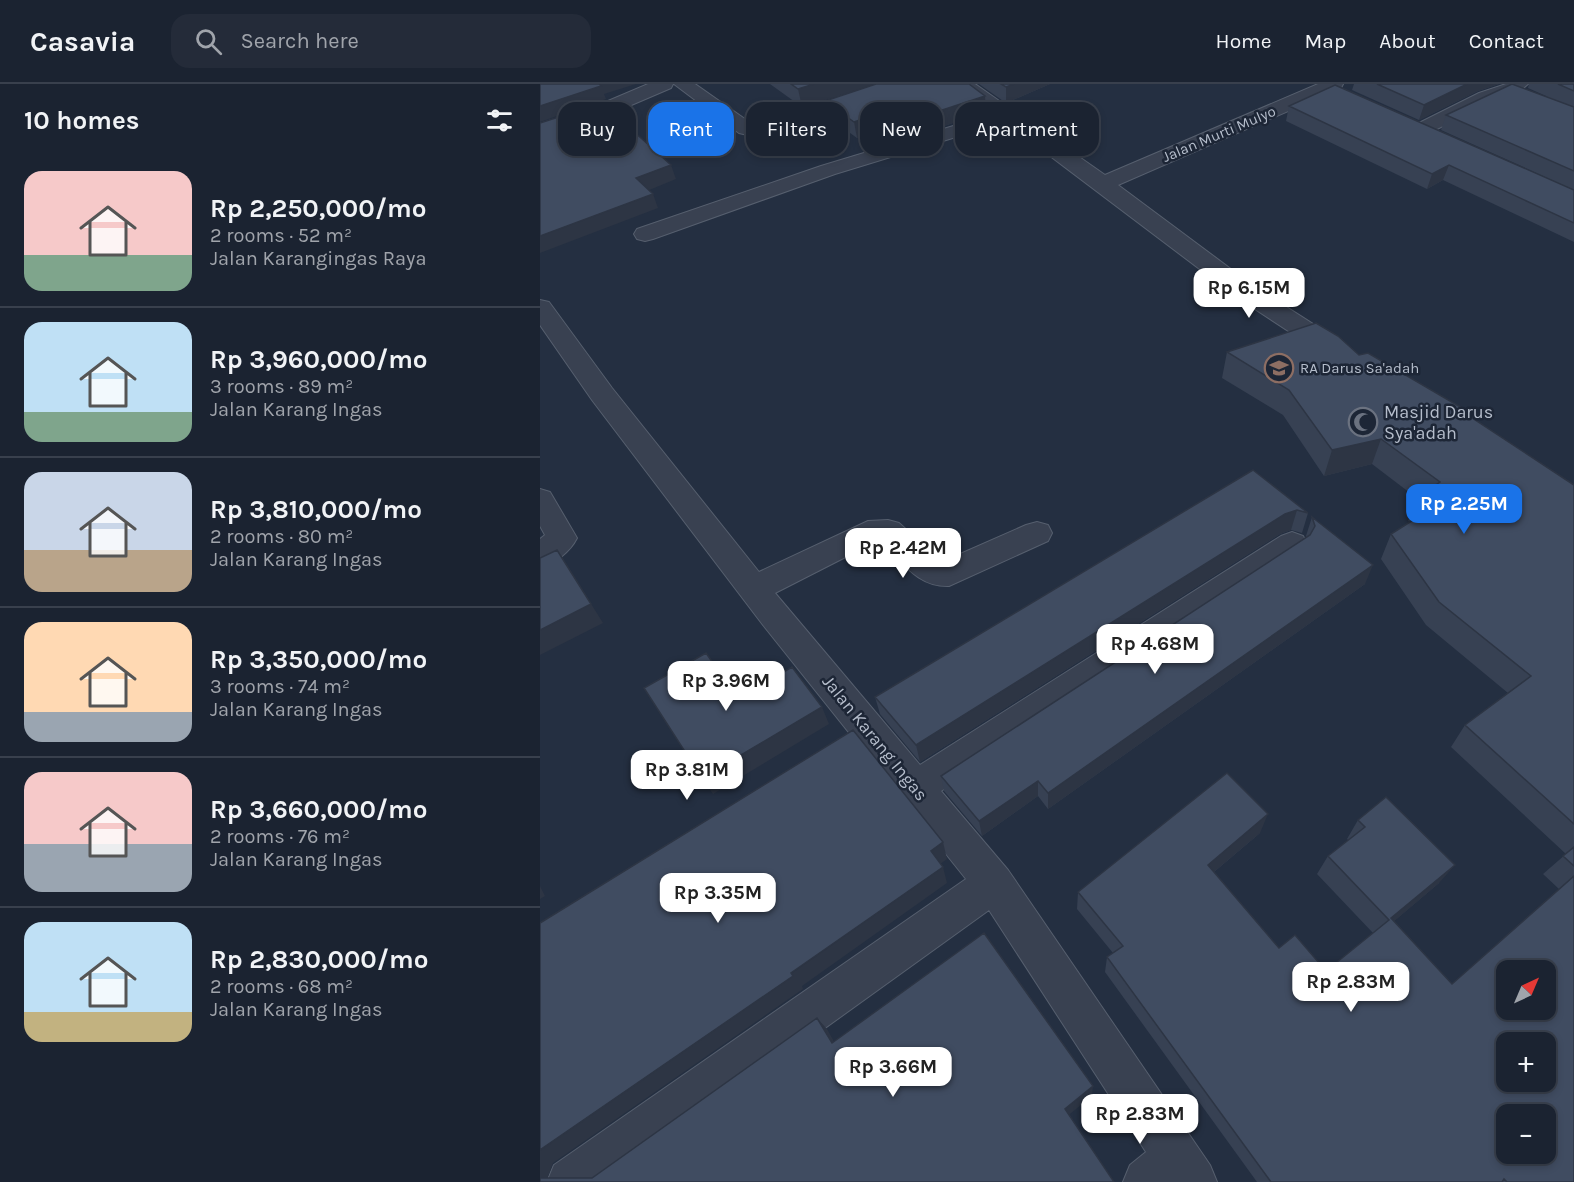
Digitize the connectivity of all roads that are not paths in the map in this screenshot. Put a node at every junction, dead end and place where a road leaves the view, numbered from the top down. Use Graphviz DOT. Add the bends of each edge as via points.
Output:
graph roads {
  1 [pos="611,84"];
  2 [pos="664,84"];
  3 [pos="682,84"];
  4 [pos="899,84"];
  5 [pos="962,84"];
  6 [pos="1337,90"];
  7 [pos="1520,91"];
  8 [pos="630,99"];
  9 [pos="989,102"];
  10 [pos="1400,121"];
  11 [pos="1420,130"];
  12 [pos="540,131"];
  13 [pos="955,131"];
  14 [pos="1442,140"];
  15 [pos="1065,156"];
  16 [pos="1104,184"];
  17 [pos="645,234"];
  18 [pos="540,307"];
  19 [pos="1353,361"];
  20 [pos="540,500"];
  21 [pos="1037,533"];
  22 [pos="1292,544"];
  23 [pos="540,556"];
  24 [pos="754,589"];
  25 [pos="916,787"];
  26 [pos="994,883"];
  27 [pos="1172,1173"];
  28 [pos="571,1182"];
  1 -- 8 [label="street"];
  2 -- 8 [label="street"];
  3 -- 4 [label="street" via="752,130"];
  5 -- 9 [label="street"];
  6 -- 16 [label="street, Jalan Murti Mulyo"];
  7 -- 11 [label="street" via="1486,97"];
  8 -- 12 [label="street"];
  10 -- 11 [label="street"];
  11 -- 14 [label="street"];
  13 -- 17 [label="street" via="828,170"];
  15 -- 16 [label="street"];
  16 -- 19 [label="street" via="1304,332"];
  18 -- 24 [label="street, Jalan Karang Ingas" via="602,394"];
  20 -- 23 [label="street" via="562,537"];
  21 -- 24 [label="street" via="941,576 928,569 888,531 868,532"];
  22 -- 25 [label="street"];
  24 -- 25 [label="street, Jalan Karang Ingas" via="848,734"];
  25 -- 26 [label="street, Jalan Karang Ingas"];
  26 -- 27 [label="street, Jalan Karang Ingas"];
  26 -- 28 [label="street"];
}
